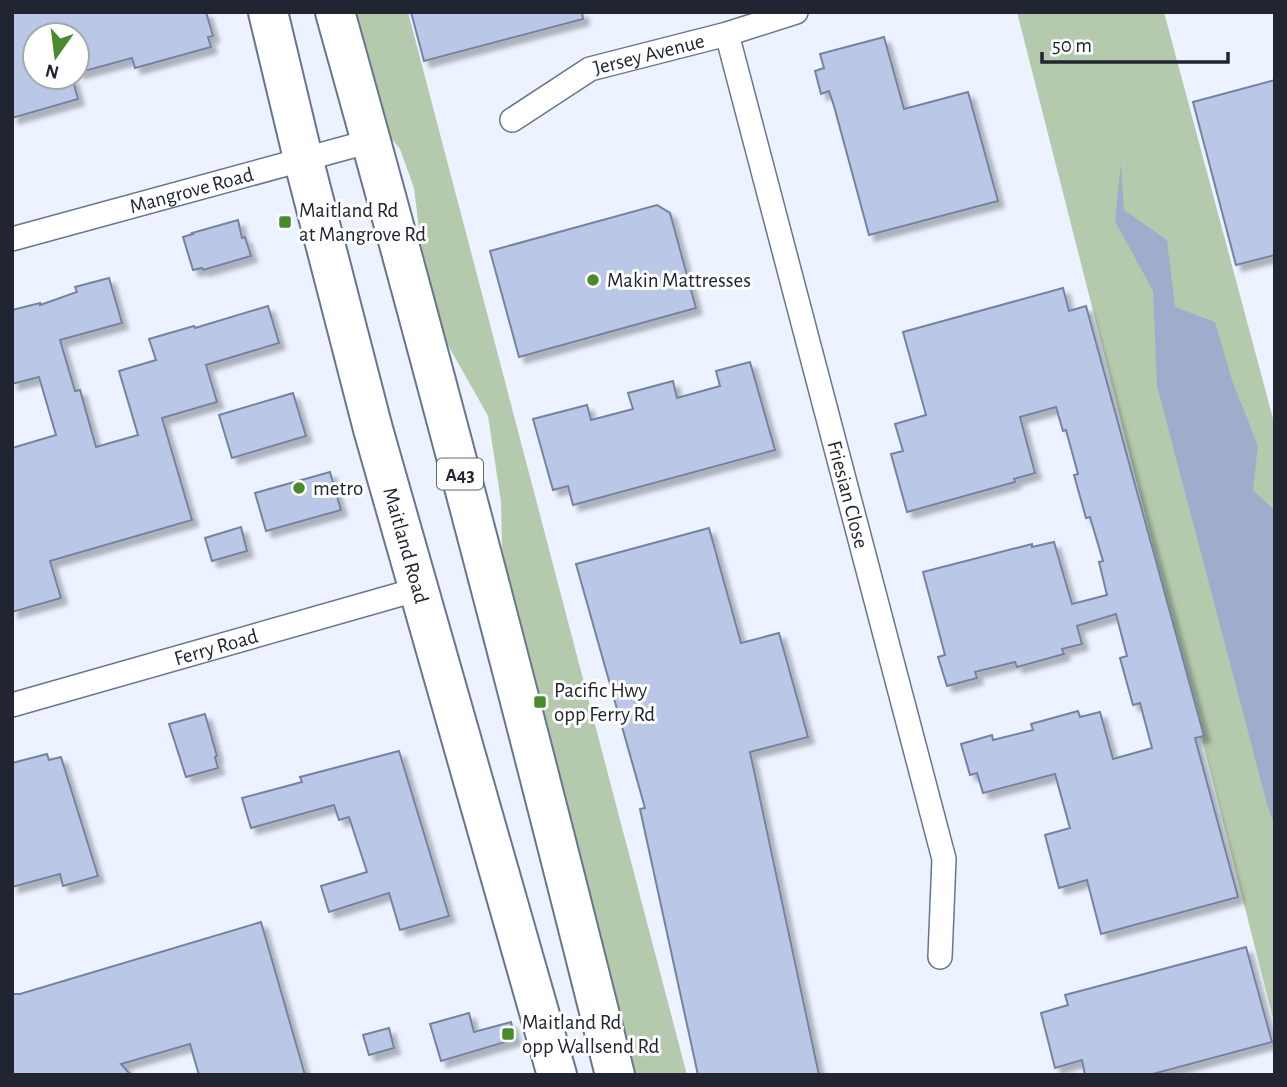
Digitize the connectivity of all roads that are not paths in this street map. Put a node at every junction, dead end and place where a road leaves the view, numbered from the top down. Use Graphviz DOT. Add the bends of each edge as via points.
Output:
graph roads {
  1 [pos="268,12"];
  2 [pos="335,12"];
  3 [pos="796,12"];
  4 [pos="727,34"];
  5 [pos="512,120"];
  6 [pos="371,141"];
  7 [pos="303,158"];
  8 [pos="12,239"];
  9 [pos="419,589"];
  10 [pos="12,705"];
  11 [pos="940,957"];
  12 [pos="557,1075"];
  13 [pos="615,1075"];
  1 -- 7 [label="highway, Maitland Road"];
  2 -- 6 [label="highway, A43"];
  3 -- 4 [label="street, Jersey Avenue"];
  4 -- 5 [label="street, Jersey Avenue" via="590,69"];
  4 -- 11 [label="street, Friesian Close" via="944,859"];
  6 -- 7 [label="street, Mangrove Road"];
  6 -- 13 [label="highway, A43"];
  7 -- 8 [label="street, Mangrove Road"];
  7 -- 9 [label="highway, Maitland Road"];
  9 -- 10 [label="street, Ferry Road"];
  9 -- 12 [label="highway, Maitland Road"];
}
